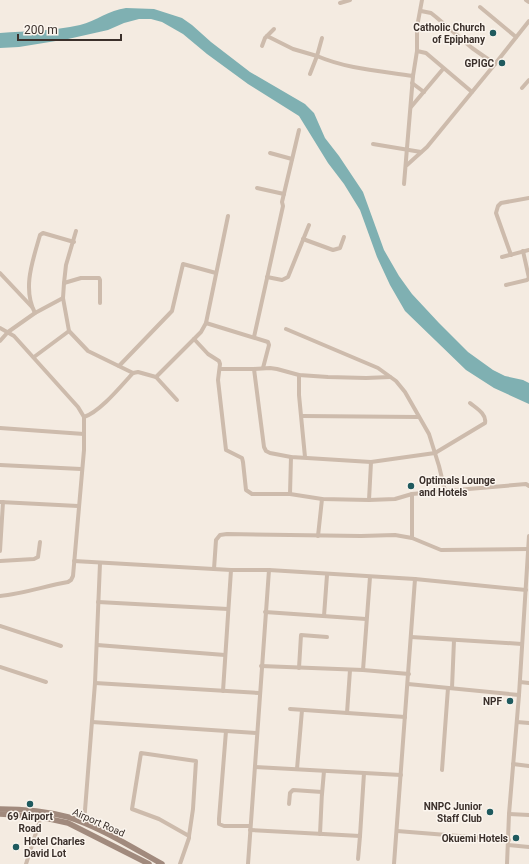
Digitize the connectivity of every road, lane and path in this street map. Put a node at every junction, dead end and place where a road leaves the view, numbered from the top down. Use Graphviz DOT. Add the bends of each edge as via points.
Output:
graph roads {
  1 [pos="350,0"];
  2 [pos="422,0"];
  3 [pos="526,0"];
  4 [pos="529,2"];
  5 [pos="340,3"];
  6 [pos="480,7"];
  7 [pos="421,10"];
  8 [pos="529,21"];
  9 [pos="274,29"];
  10 [pos="267,36"];
  11 [pos="516,37"];
  12 [pos="322,38"];
  13 [pos="262,46"];
  14 [pos="417,51"];
  15 [pos="317,56"];
  16 [pos="495,64"];
  17 [pos="443,69"];
  18 [pos="310,74"];
  19 [pos="413,76"];
  20 [pos="529,80"];
  21 [pos="412,83"];
  22 [pos="522,88"];
  23 [pos="424,92"];
  24 [pos="472,92"];
  25 [pos="411,107"];
  26 [pos="299,130"];
  27 [pos="373,144"];
  28 [pos="408,150"];
  29 [pos="421,152"];
  30 [pos="270,154"];
  31 [pos="292,159"];
  32 [pos="407,165"];
  33 [pos="404,184"];
  34 [pos="257,188"];
  35 [pos="284,194"];
  36 [pos="529,198"];
  37 [pos="228,216"];
  38 [pos="309,225"];
  39 [pos="76,231"];
  40 [pos="344,237"];
  41 [pos="303,239"];
  42 [pos="74,242"];
  43 [pos="529,250"];
  44 [pos="523,252"];
  45 [pos="511,255"];
  46 [pos="502,257"];
  47 [pos="0,273"];
  48 [pos="216,273"];
  49 [pos="267,277"];
  50 [pos="64,283"];
  51 [pos="506,285"];
  52 [pos="63,298"];
  53 [pos="100,303"];
  54 [pos="32,307"];
  55 [pos="35,313"];
  56 [pos="206,323"];
  57 [pos="0,328"];
  58 [pos="286,329"];
  59 [pos="69,331"];
  60 [pos="8,332"];
  61 [pos="254,337"];
  62 [pos="194,339"];
  63 [pos="0,341"];
  64 [pos="34,357"];
  65 [pos="119,366"];
  66 [pos="220,368"];
  67 [pos="263,368"];
  68 [pos="254,369"];
  69 [pos="133,373"];
  70 [pos="299,375"];
  71 [pos="156,377"];
  72 [pos="390,377"];
  73 [pos="177,400"];
  74 [pos="470,403"];
  75 [pos="302,416"];
  76 [pos="418,417"];
  77 [pos="84,418"];
  78 [pos="0,428"];
  79 [pos="84,434"];
  80 [pos="435,453"];
  81 [pos="291,457"];
  82 [pos="305,457"];
  83 [pos="371,462"];
  84 [pos="0,465"];
  85 [pos="81,469"];
  86 [pos="529,486"];
  87 [pos="445,491"];
  88 [pos="290,494"];
  89 [pos="412,494"];
  90 [pos="322,499"];
  91 [pos="369,500"];
  92 [pos="2,502"];
  93 [pos="78,506"];
  94 [pos="318,536"];
  95 [pos="529,536"];
  96 [pos="412,538"];
  97 [pos="40,542"];
  98 [pos="529,549"];
  99 [pos="0,551"];
  100 [pos="0,561"];
  101 [pos="74,561"];
  102 [pos="100,563"];
  103 [pos="214,569"];
  104 [pos="230,570"];
  105 [pos="269,570"];
  106 [pos="528,574"];
  107 [pos="327,575"];
  108 [pos="370,578"];
  109 [pos="415,579"];
  110 [pos="526,590"];
  111 [pos="0,596"];
  112 [pos="98,602"];
  113 [pos="228,609"];
  114 [pos="265,612"];
  115 [pos="324,616"];
  116 [pos="366,619"];
  117 [pos="0,626"];
  118 [pos="523,628"];
  119 [pos="529,628"];
  120 [pos="327,636"];
  121 [pos="411,637"];
  122 [pos="454,640"];
  123 [pos="522,644"];
  124 [pos="97,645"];
  125 [pos="61,646"];
  126 [pos="225,655"];
  127 [pos="261,666"];
  128 [pos="0,667"];
  129 [pos="299,668"];
  130 [pos="350,670"];
  131 [pos="362,670"];
  132 [pos="409,674"];
  133 [pos="46,682"];
  134 [pos="520,682"];
  135 [pos="95,683"];
  136 [pos="529,683"];
  137 [pos="408,684"];
  138 [pos="450,688"];
  139 [pos="223,691"];
  140 [pos="259,692"];
  141 [pos="519,695"];
  142 [pos="290,710"];
  143 [pos="302,710"];
  144 [pos="347,713"];
  145 [pos="405,717"];
  146 [pos="92,722"];
  147 [pos="517,722"];
  148 [pos="529,723"];
  149 [pos="226,731"];
  150 [pos="257,733"];
  151 [pos="513,764"];
  152 [pos="529,766"];
  153 [pos="255,767"];
  154 [pos="297,769"];
  155 [pos="442,770"];
  156 [pos="324,771"];
  157 [pos="364,773"];
  158 [pos="401,775"];
  159 [pos="322,796"];
  160 [pos="289,804"];
  161 [pos="0,809"];
  162 [pos="0,814"];
  163 [pos="509,814"];
  164 [pos="529,815"];
  165 [pos="41,817"];
  166 [pos="84,823"];
  167 [pos="250,828"];
  168 [pos="396,831"];
  169 [pos="320,834"];
  170 [pos="189,836"];
  171 [pos="360,836"];
  172 [pos="508,840"];
  173 [pos="508,845"];
  174 [pos="529,847"];
  175 [pos="358,859"];
  176 [pos="26,864"];
  177 [pos="149,864"];
  178 [pos="162,864"];
  179 [pos="180,864"];
  180 [pos="248,864"];
  181 [pos="394,864"];
  182 [pos="507,864"];
  1 -- 5 [label="street"];
  2 -- 7 [label="street"];
  3 -- 4 [label="street"];
  6 -- 11 [label="street"];
  7 -- 14 [label="street" via="417,27"];
  7 -- 16 [label="street" via="431,13"];
  8 -- 11 [label="street"];
  9 -- 10 [label="street"];
  10 -- 13 [label="street"];
  10 -- 15 [label="street" via="293,49"];
  11 -- 16 [label="street"];
  12 -- 15 [label="street"];
  14 -- 17 [label="street" via="426,53"];
  14 -- 19 [label="street"];
  15 -- 18 [label="street"];
  15 -- 19 [label="street" via="358,68"];
  16 -- 24 [label="street"];
  17 -- 23 [label="street"];
  17 -- 24 [label="street"];
  19 -- 21 [label="street"];
  20 -- 22 [label="street"];
  21 -- 23 [label="street"];
  21 -- 25 [label="street"];
  23 -- 25 [label="street"];
  24 -- 29 [label="street"];
  25 -- 28 [label="street"];
  26 -- 31 [label="street"];
  27 -- 28 [label="street"];
  28 -- 29 [label="street"];
  28 -- 32 [label="street"];
  29 -- 32 [label="street"];
  30 -- 31 [label="street"];
  31 -- 35 [label="street"];
  32 -- 33 [label="street"];
  34 -- 35 [label="street"];
  35 -- 49 [label="street"];
  36 -- 45 [label="street" via="501,203 497,209 496,213"];
  37 -- 48 [label="street"];
  38 -- 41 [label="street"];
  39 -- 42 [label="street"];
  40 -- 41 [label="street" via="340,248 333,250"];
  41 -- 49 [label="street" via="288,277 278,280"];
  42 -- 50 [label="street" via="66,265"];
  42 -- 54 [label="street" via="43,233 40,235 29,279"];
  43 -- 44 [label="street"];
  44 -- 45 [label="street"];
  44 -- 51 [label="street" via="529,278"];
  45 -- 46 [label="street"];
  47 -- 54 [label="street"];
  48 -- 56 [label="street"];
  48 -- 65 [label="street" via="183,264 172,311"];
  49 -- 61 [label="street"];
  50 -- 52 [label="street"];
  50 -- 53 [label="street" via="81,278 99,278"];
  52 -- 55 [label="street"];
  52 -- 59 [label="street"];
  54 -- 55 [label="street"];
  55 -- 60 [label="street"];
  56 -- 61 [label="street"];
  56 -- 62 [label="street"];
  57 -- 60 [label="street"];
  58 -- 72 [label="street" via="378,368"];
  59 -- 64 [label="street"];
  59 -- 65 [label="street" via="88,351"];
  60 -- 63 [label="street"];
  60 -- 64 [label="street"];
  61 -- 67 [label="street" via="268,342 269,345"];
  62 -- 66 [label="street" via="208,354 219,361"];
  62 -- 71 [label="street"];
  64 -- 77 [label="street" via="78,407"];
  65 -- 69 [label="street"];
  66 -- 68 [label="street"];
  66 -- 88 [label="street" via="218,380 226,450 242,458 246,490 252,494"];
  67 -- 68 [label="street"];
  67 -- 70 [label="street"];
  68 -- 81 [label="street" via="264,447 270,453"];
  69 -- 71 [label="street"];
  69 -- 77 [label="street" via="99,409"];
  70 -- 72 [label="street" via="328,378"];
  70 -- 75 [label="street"];
  71 -- 73 [label="street"];
  72 -- 76 [label="street" via="405,392"];
  74 -- 80 [label="street" via="484,416 485,423"];
  75 -- 76 [label="street"];
  75 -- 82 [label="street"];
  76 -- 80 [label="street" via="429,434"];
  77 -- 79 [label="street"];
  78 -- 79 [label="street"];
  79 -- 85 [label="street"];
  80 -- 83 [label="street"];
  80 -- 87 [label="street"];
  81 -- 82 [label="street"];
  81 -- 88 [label="street"];
  82 -- 83 [label="street"];
  83 -- 91 [label="street"];
  84 -- 85 [label="street"];
  85 -- 93 [label="street"];
  86 -- 87 [label="street" via="526,484"];
  87 -- 89 [label="street"];
  88 -- 90 [label="street"];
  89 -- 91 [label="street"];
  89 -- 96 [label="street"];
  90 -- 91 [label="street"];
  90 -- 94 [label="street"];
  92 -- 93 [label="street"];
  92 -- 99 [label="street"];
  93 -- 101 [label="street"];
  94 -- 96 [label="street" via="395,535"];
  94 -- 103 [label="street" via="220,535 216,540"];
  95 -- 98 [label="street"];
  96 -- 98 [label="street" via="441,550"];
  97 -- 100 [label="street" via="38,557 34,559"];
  98 -- 106 [label="street"];
  101 -- 102 [label="street"];
  101 -- 111 [label="street" via="73,576 68,582 15,595"];
  102 -- 103 [label="street"];
  102 -- 112 [label="street"];
  103 -- 104 [label="street"];
  104 -- 105 [label="street"];
  104 -- 113 [label="street"];
  105 -- 107 [label="street"];
  105 -- 114 [label="street"];
  106 -- 110 [label="street"];
  107 -- 108 [label="street"];
  107 -- 115 [label="street"];
  108 -- 109 [label="street"];
  108 -- 116 [label="street"];
  109 -- 110 [label="street"];
  109 -- 121 [label="street"];
  110 -- 118 [label="street"];
  112 -- 113 [label="street"];
  112 -- 124 [label="street"];
  113 -- 126 [label="street"];
  114 -- 115 [label="street"];
  114 -- 127 [label="street"];
  115 -- 116 [label="street"];
  116 -- 131 [label="street"];
  117 -- 125 [label="street"];
  118 -- 119 [label="street"];
  118 -- 123 [label="street"];
  120 -- 129 [label="street" via="301,635"];
  121 -- 122 [label="street"];
  121 -- 132 [label="street"];
  122 -- 123 [label="street"];
  122 -- 138 [label="street"];
  123 -- 134 [label="street"];
  124 -- 126 [label="street"];
  124 -- 135 [label="street"];
  126 -- 139 [label="street"];
  127 -- 129 [label="street"];
  127 -- 140 [label="street"];
  128 -- 133 [label="street"];
  129 -- 130 [label="street"];
  130 -- 131 [label="street"];
  130 -- 144 [label="street"];
  131 -- 132 [label="street"];
  132 -- 137 [label="street"];
  134 -- 136 [label="street"];
  134 -- 141 [label="street"];
  135 -- 139 [label="street"];
  135 -- 146 [label="street"];
  137 -- 138 [label="street"];
  137 -- 145 [label="street"];
  138 -- 141 [label="street"];
  138 -- 155 [label="street"];
  139 -- 140 [label="street"];
  140 -- 150 [label="street"];
  141 -- 147 [label="street"];
  142 -- 143 [label="street"];
  143 -- 144 [label="street"];
  143 -- 154 [label="street"];
  144 -- 145 [label="street"];
  145 -- 158 [label="street"];
  146 -- 149 [label="street"];
  146 -- 166 [label="street"];
  147 -- 148 [label="street"];
  147 -- 151 [label="street"];
  149 -- 150 [label="street"];
  149 -- 167 [label="street" via="219,824"];
  150 -- 153 [label="street"];
  151 -- 152 [label="street"];
  151 -- 163 [label="street"];
  153 -- 154 [label="street"];
  153 -- 167 [label="street"];
  154 -- 156 [label="street"];
  156 -- 157 [label="street"];
  156 -- 159 [label="street"];
  157 -- 158 [label="street"];
  157 -- 171 [label="street"];
  158 -- 168 [label="street"];
  159 -- 160 [label="street" via="322,792 293,790 290,793"];
  159 -- 169 [label="street"];
  161 -- 166 [label="main road, Airport Road" via="39,811"];
  162 -- 165 [label="main road, Airport Road"];
  163 -- 164 [label="street"];
  163 -- 172 [label="street"];
  165 -- 176 [label="street"];
  165 -- 177 [label="main road, Airport Road" via="76,827"];
  166 -- 178 [label="main road, Airport Road"];
  167 -- 169 [label="street"];
  167 -- 180 [label="street"];
  168 -- 172 [label="street"];
  168 -- 181 [label="street"];
  169 -- 171 [label="street"];
  170 -- 170 [label="street" via="196,761 141,753 132,809 159,819"];
  170 -- 179 [label="street"];
  171 -- 175 [label="street"];
  172 -- 173 [label="street"];
  173 -- 174 [label="street"];
  173 -- 182 [label="street"];
}
